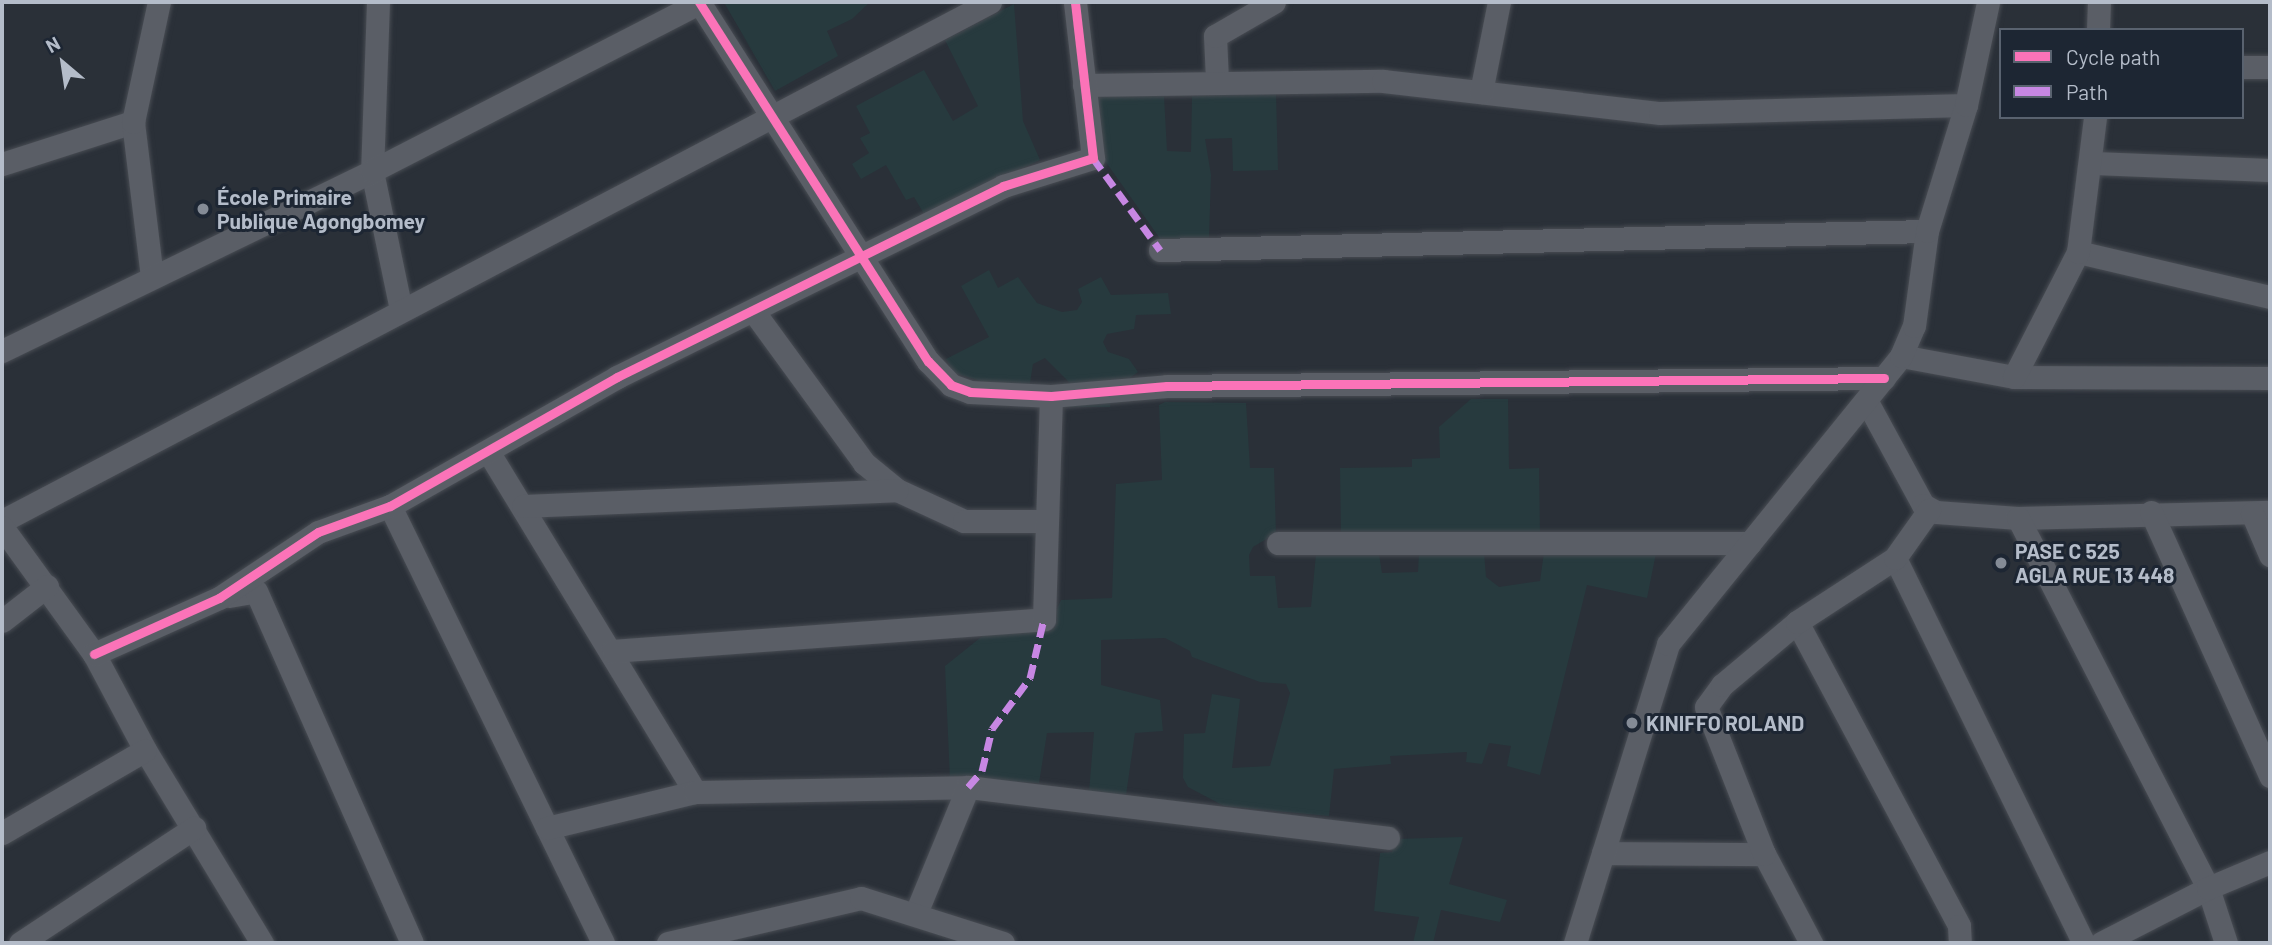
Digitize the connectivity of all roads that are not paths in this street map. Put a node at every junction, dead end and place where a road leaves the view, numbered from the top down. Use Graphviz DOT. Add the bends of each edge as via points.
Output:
graph roads {
  1 [pos="159,2"];
  2 [pos="378,2"];
  3 [pos="700,2"];
  4 [pos="990,2"];
  5 [pos="1074,2"];
  6 [pos="1274,2"];
  7 [pos="1499,2"];
  8 [pos="1988,2"];
  9 [pos="2099,2"];
  10 [pos="2098,28"];
  11 [pos="2244,67"];
  12 [pos="2270,68"];
  13 [pos="1217,80"];
  14 [pos="1084,85"];
  15 [pos="1481,92"];
  16 [pos="1966,106"];
  17 [pos="2095,119"];
  18 [pos="771,120"];
  19 [pos="133,122"];
  20 [pos="2093,163"];
  21 [pos="2,164"];
  22 [pos="2270,170"];
  23 [pos="372,171"];
  24 [pos="1927,230"];
  25 [pos="1160,250"];
  26 [pos="2078,252"];
  27 [pos="863,256"];
  28 [pos="152,277"];
  29 [pos="2270,297"];
  30 [pos="401,310"];
  31 [pos="754,312"];
  32 [pos="2,351"];
  33 [pos="1901,356"];
  34 [pos="2014,377"];
  35 [pos="2270,377"];
  36 [pos="1884,378"];
  37 [pos="1051,396"];
  38 [pos="1866,400"];
  39 [pos="489,453"];
  40 [pos="897,491"];
  41 [pos="390,506"];
  42 [pos="523,506"];
  43 [pos="1929,510"];
  44 [pos="2151,512"];
  45 [pos="2261,513"];
  46 [pos="2018,519"];
  47 [pos="2,521"];
  48 [pos="1047,521"];
  49 [pos="2,527"];
  50 [pos="1278,543"];
  51 [pos="1749,543"];
  52 [pos="2270,555"];
  53 [pos="1895,558"];
  54 [pos="47,586"];
  55 [pos="219,598"];
  56 [pos="2,621"];
  57 [pos="1797,622"];
  58 [pos="613,651"];
  59 [pos="94,654"];
  60 [pos="145,750"];
  61 [pos="2270,776"];
  62 [pos="968,788"];
  63 [pos="695,792"];
  64 [pos="194,828"];
  65 [pos="547,828"];
  66 [pos="2,833"];
  67 [pos="1388,838"];
  68 [pos="1602,853"];
  69 [pos="1764,854"];
  70 [pos="2270,862"];
  71 [pos="2208,888"];
  72 [pos="916,914"];
  73 [pos="259,942"];
  74 [pos="20,943"];
  75 [pos="412,943"];
  76 [pos="603,943"];
  77 [pos="668,943"];
  78 [pos="1003,943"];
  79 [pos="1575,943"];
  80 [pos="1811,943"];
  81 [pos="1960,943"];
  82 [pos="2084,943"];
  83 [pos="2101,943"];
  84 [pos="2226,943"];
  1 -- 19 [label="street"];
  2 -- 23 [label="street"];
  3 -- 18 [label="street"];
  3 -- 23 [label="street"];
  4 -- 18 [label="street"];
  5 -- 14 [label="street"];
  6 -- 13 [label="street" via="1215,36"];
  7 -- 15 [label="street"];
  8 -- 16 [label="street"];
  9 -- 10 [label="street"];
  11 -- 12 [label="street"];
  13 -- 14 [label="street"];
  13 -- 15 [label="street" via="1383,81"];
  14 -- 27 [label="street" via="1093,158 1003,186"];
  15 -- 16 [label="street" via="1660,113"];
  16 -- 24 [label="street"];
  17 -- 20 [label="street"];
  18 -- 27 [label="street"];
  18 -- 30 [label="street"];
  19 -- 21 [label="street"];
  19 -- 28 [label="street"];
  20 -- 22 [label="street"];
  20 -- 26 [label="street"];
  23 -- 28 [label="street"];
  23 -- 30 [label="street"];
  24 -- 25 [label="street"];
  24 -- 33 [label="street" via="1914,326"];
  26 -- 29 [label="street"];
  26 -- 34 [label="street"];
  27 -- 31 [label="street"];
  27 -- 37 [label="street" via="928,361 951,386 970,392"];
  28 -- 32 [label="street"];
  30 -- 47 [label="street"];
  31 -- 39 [label="street" via="617,377"];
  31 -- 40 [label="street" via="864,463"];
  33 -- 34 [label="street"];
  33 -- 36 [label="street"];
  34 -- 35 [label="street"];
  36 -- 37 [label="street" via="1167,386"];
  36 -- 38 [label="street"];
  37 -- 48 [label="street"];
  38 -- 43 [label="street"];
  38 -- 51 [label="street"];
  39 -- 41 [label="street"];
  39 -- 42 [label="street"];
  40 -- 42 [label="street"];
  40 -- 48 [label="street" via="964,521"];
  41 -- 55 [label="street" via="318,532"];
  41 -- 65 [label="street"];
  42 -- 58 [label="street"];
  43 -- 46 [label="street"];
  43 -- 53 [label="street"];
  44 -- 45 [label="street"];
  44 -- 46 [label="street"];
  44 -- 61 [label="street"];
  45 -- 52 [label="street"];
  46 -- 71 [label="street"];
  48 -- 58 [label="street" via="1044,619"];
  49 -- 54 [label="street"];
  50 -- 51 [label="street"];
  51 -- 68 [label="street" via="1668,644"];
  53 -- 57 [label="street"];
  53 -- 82 [label="street"];
  54 -- 56 [label="street"];
  54 -- 59 [label="street"];
  55 -- 59 [label="street"];
  55 -- 75 [label="street" via="256,591"];
  57 -- 69 [label="street" via="1722,685 1706,707"];
  57 -- 81 [label="street" via="1959,926"];
  58 -- 63 [label="street"];
  59 -- 60 [label="street"];
  60 -- 64 [label="street"];
  60 -- 66 [label="street"];
  62 -- 63 [label="street"];
  62 -- 67 [label="street"];
  62 -- 72 [label="street"];
  63 -- 65 [label="street"];
  64 -- 73 [label="street"];
  64 -- 74 [label="street"];
  65 -- 76 [label="street"];
  68 -- 69 [label="street"];
  68 -- 79 [label="street"];
  69 -- 80 [label="street"];
  70 -- 71 [label="street"];
  71 -- 83 [label="street"];
  71 -- 84 [label="street"];
  72 -- 77 [label="street" via="861,898"];
  72 -- 78 [label="street"];
}
